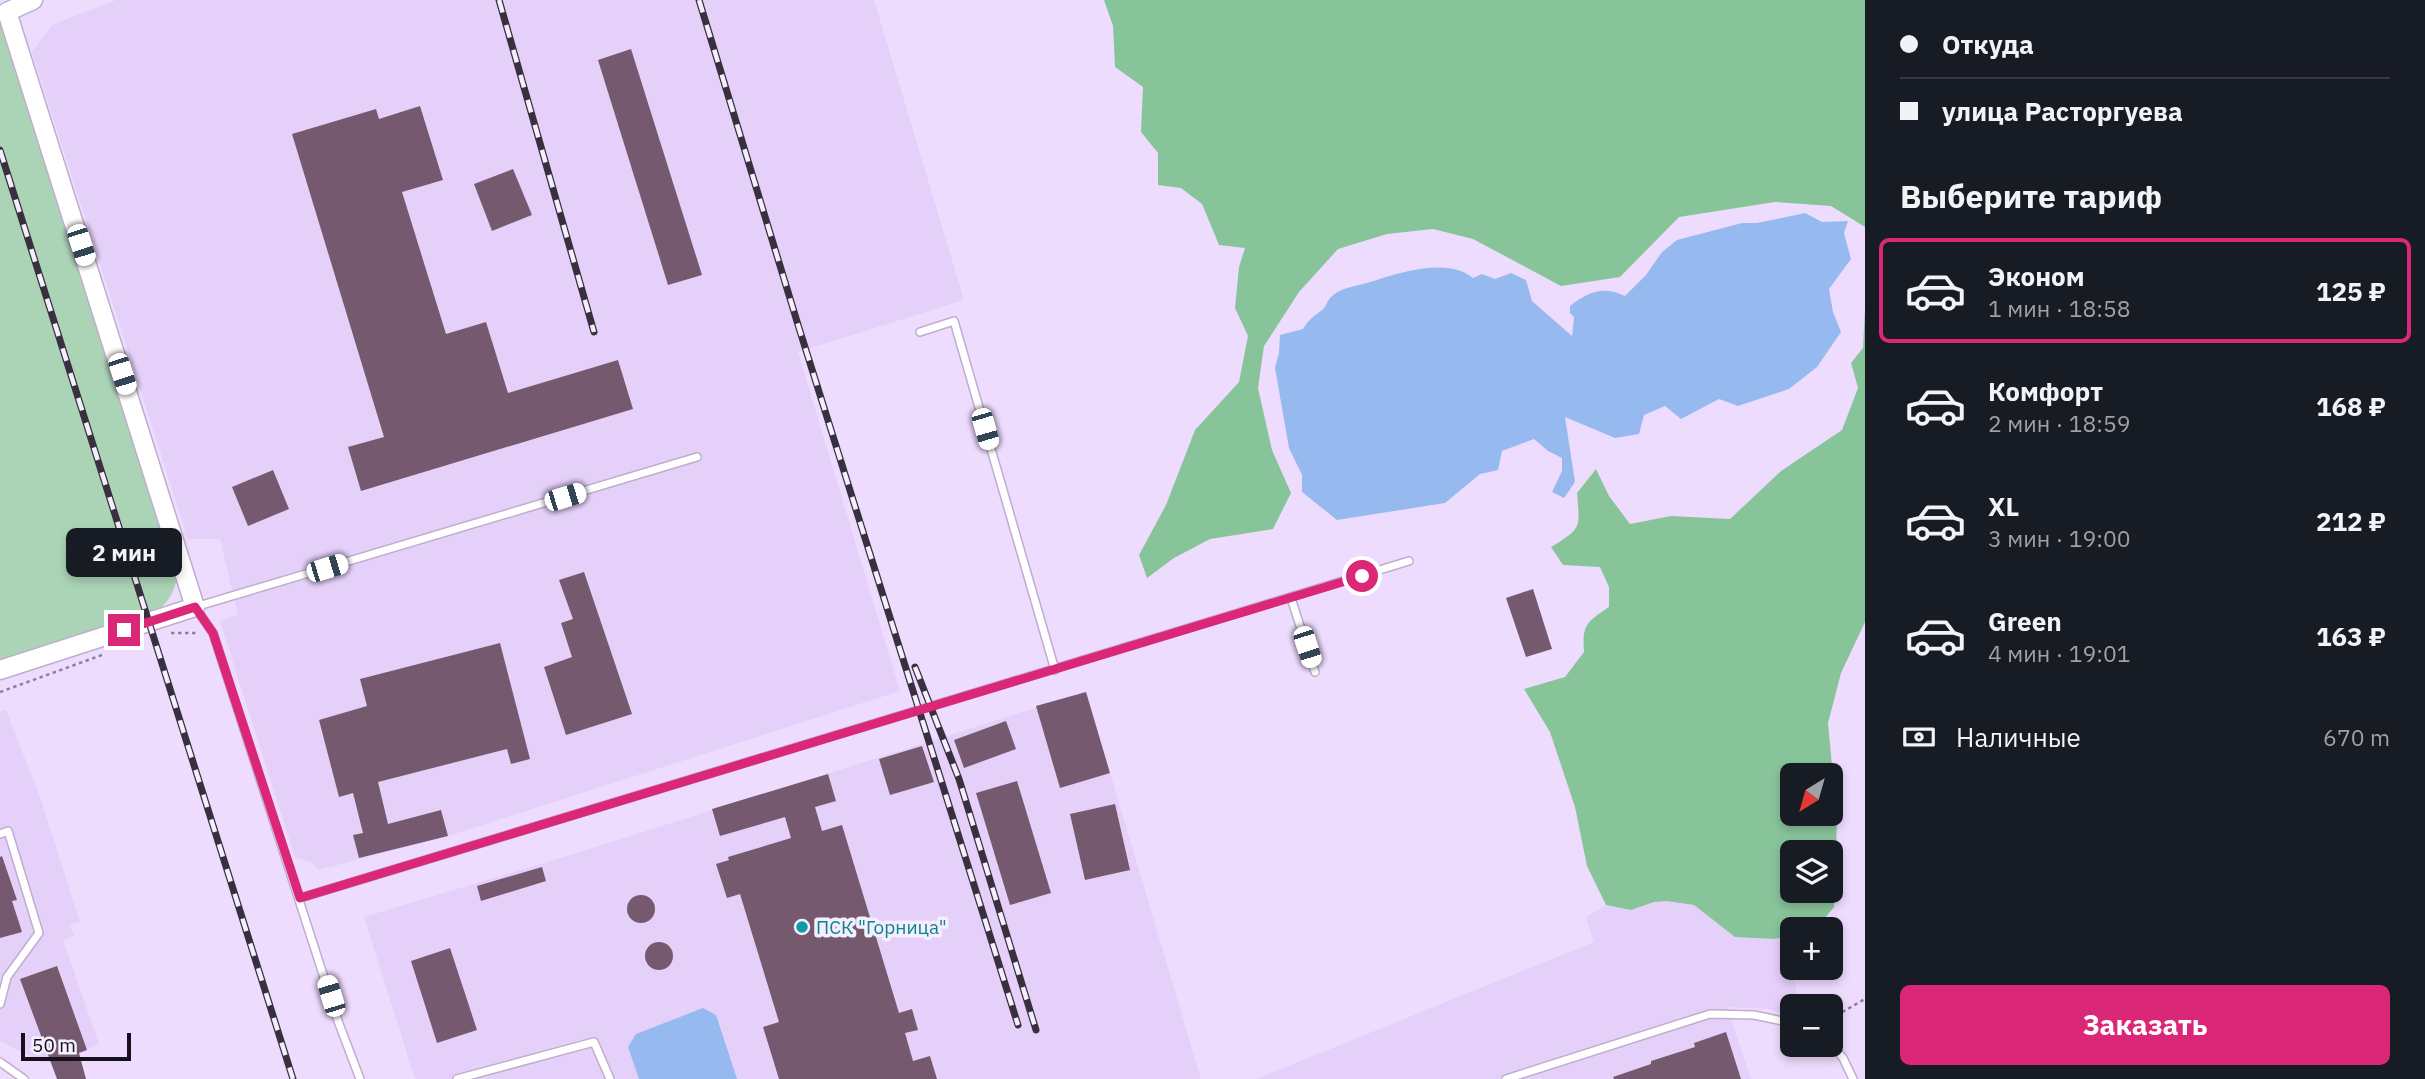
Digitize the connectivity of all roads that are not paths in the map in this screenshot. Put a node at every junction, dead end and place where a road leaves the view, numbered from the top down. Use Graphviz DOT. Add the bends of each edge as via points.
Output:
graph roads {
  1 [pos="33,0"];
  2 [pos="5,6"];
  3 [pos="920,332"];
  4 [pos="697,457"];
  5 [pos="1409,561"];
  6 [pos="1291,597"];
  7 [pos="195,607"];
  8 [pos="0,670"];
  9 [pos="1055,670"];
  10 [pos="1315,672"];
  11 [pos="0,834"];
  12 [pos="300,898"];
  13 [pos="0,1004"];
  14 [pos="1780,1020"];
  15 [pos="1842,1057"];
  16 [pos="0,1062"];
  17 [pos="24,1079"];
  18 [pos="360,1079"];
  19 [pos="457,1079"];
  20 [pos="610,1079"];
  21 [pos="1506,1079"];
  22 [pos="1853,1079"];
  1 -- 2 [label="street"];
  2 -- 7 [label="street"];
  3 -- 9 [label="lane" via="954,321"];
  4 -- 7 [label="lane"];
  5 -- 6 [label="lane"];
  6 -- 9 [label="lane"];
  6 -- 10 [label="lane"];
  7 -- 8 [label="street"];
  7 -- 12 [label="lane" via="213,633"];
  9 -- 12 [label="lane"];
  11 -- 13 [label="lane" via="8,831 39,933 7,976"];
  12 -- 18 [label="lane"];
  14 -- 21 [label="lane" via="1710,1014"];
  15 -- 22 [label="lane"];
  16 -- 17 [label="lane"];
  19 -- 20 [label="lane" via="594,1042"];
}
